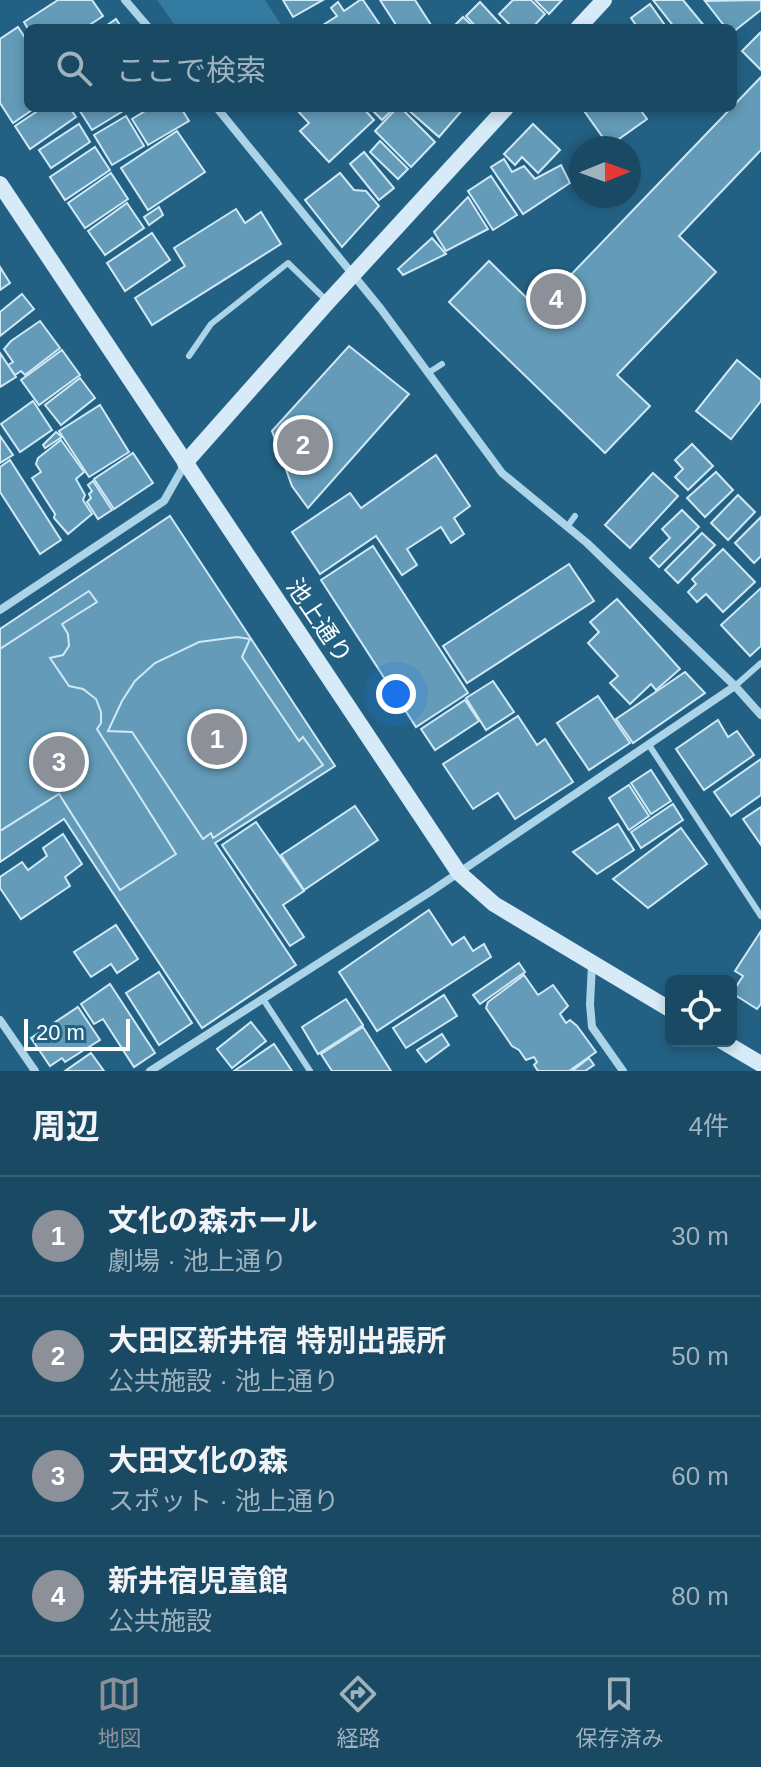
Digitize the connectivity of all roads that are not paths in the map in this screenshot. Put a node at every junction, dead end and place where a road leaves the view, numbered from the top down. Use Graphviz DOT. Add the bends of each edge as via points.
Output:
graph roads {
  1 [pos="125,0"];
  2 [pos="604,0"];
  3 [pos="146,24"];
  4 [pos="582,24"];
  5 [pos="220,112"];
  6 [pos="502,112"];
  7 [pos="0,184"];
  8 [pos="354,275"];
  9 [pos="328,302"];
  10 [pos="189,356"];
  11 [pos="442,364"];
  12 [pos="428,373"];
  13 [pos="185,463"];
  14 [pos="575,516"];
  15 [pos="567,527"];
  16 [pos="0,610"];
  17 [pos="761,663"];
  18 [pos="735,686"];
  19 [pos="761,715"];
  20 [pos="649,745"];
  21 [pos="459,873"];
  22 [pos="761,916"];
  23 [pos="592,964"];
  24 [pos="263,999"];
  25 [pos="665,1007"];
  26 [pos="0,1020"];
  27 [pos="732,1047"];
  28 [pos="761,1064"];
  29 [pos="35,1071"];
  30 [pos="150,1071"];
  31 [pos="310,1071"];
  32 [pos="623,1071"];
  1 -- 3 [label="street"];
  2 -- 4 [label="main road"];
  5 -- 8 [label="street"];
  6 -- 8 [label="main road"];
  7 -- 13 [label="main road, 池上通り"];
  8 -- 9 [label="main road"];
  8 -- 12 [label="street"];
  9 -- 10 [label="lane" via="288,263 211,324"];
  9 -- 13 [label="main road"];
  11 -- 12 [label="lane"];
  12 -- 15 [label="street" via="502,473"];
  13 -- 16 [label="street" via="164,501"];
  13 -- 21 [label="main road, 池上通り"];
  14 -- 15 [label="lane"];
  15 -- 18 [label="street"];
  17 -- 18 [label="lane"];
  18 -- 19 [label="street"];
  18 -- 20 [label="street"];
  20 -- 21 [label="street"];
  20 -- 22 [label="lane"];
  21 -- 23 [label="main road, 池上通り" via="494,904"];
  21 -- 24 [label="street"];
  23 -- 25 [label="main road, 池上通り"];
  23 -- 32 [label="street" via="592,1027"];
  24 -- 30 [label="street"];
  24 -- 31 [label="lane"];
  26 -- 29 [label="street"];
  27 -- 28 [label="main road"];
}
